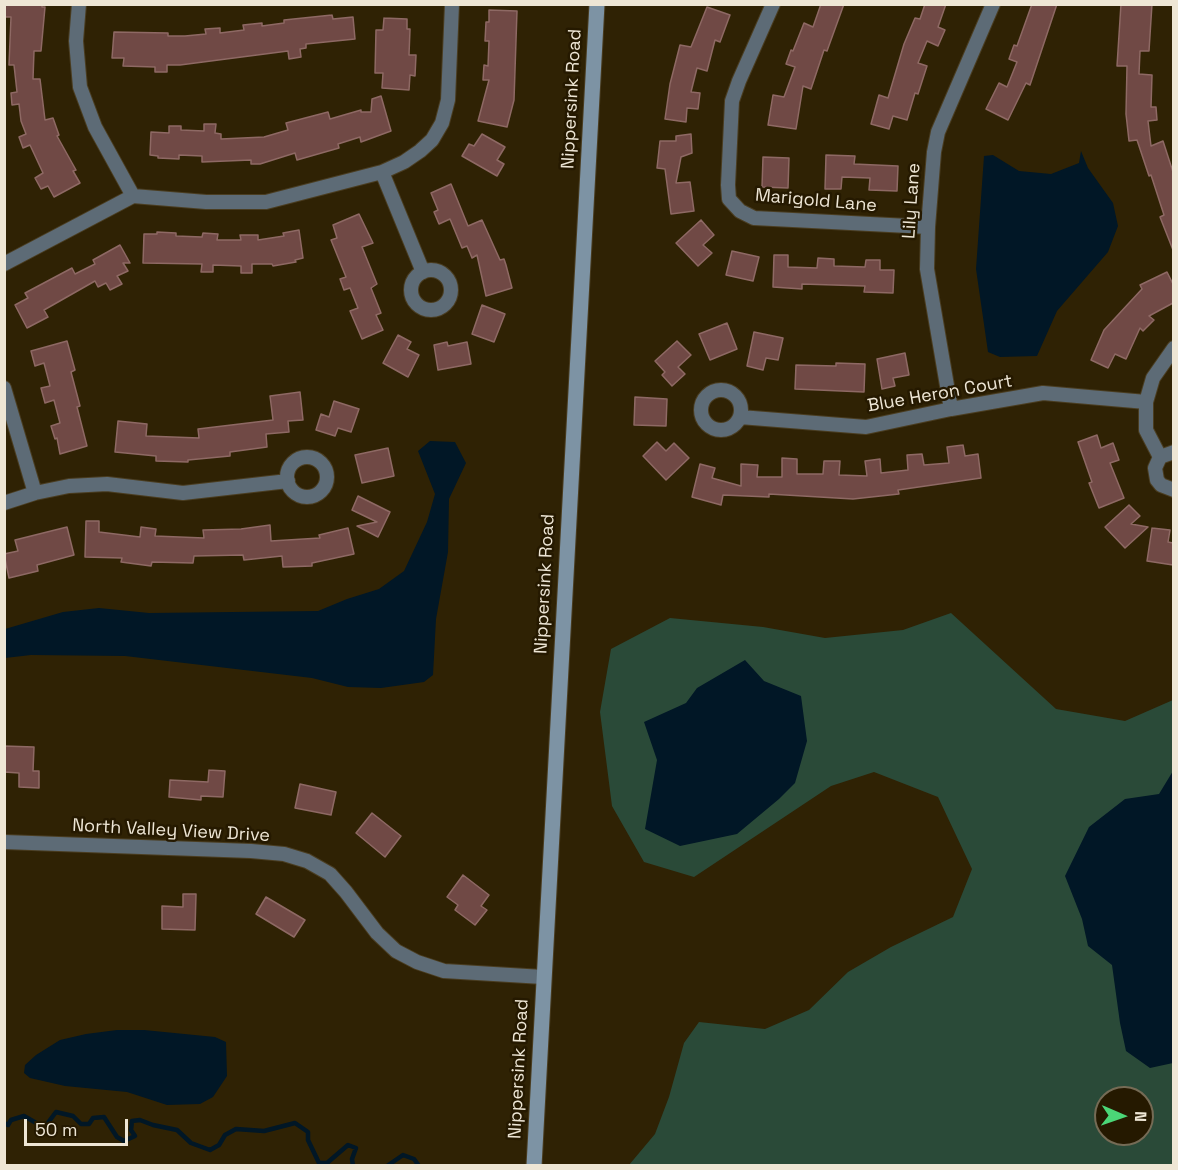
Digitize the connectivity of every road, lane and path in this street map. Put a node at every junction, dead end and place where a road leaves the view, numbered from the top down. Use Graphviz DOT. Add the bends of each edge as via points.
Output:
graph roads {
  1 [pos="79,4"];
  2 [pos="452,4"];
  3 [pos="597,4"];
  4 [pos="773,4"];
  5 [pos="993,4"];
  6 [pos="382,172"];
  7 [pos="132,196"];
  8 [pos="927,227"];
  9 [pos="4,264"];
  10 [pos="423,272"];
  11 [pos="1173,348"];
  12 [pos="4,388"];
  13 [pos="1146,402"];
  14 [pos="951,409"];
  15 [pos="740,417"];
  16 [pos="1167,454"];
  17 [pos="288,481"];
  18 [pos="1173,490"];
  19 [pos="35,493"];
  20 [pos="4,503"];
  21 [pos="4,842"];
  22 [pos="543,977"];
  23 [pos="534,1166"];
  1 -- 7 [label="street" via="76,40 80,87 95,127"];
  2 -- 6 [label="street" via="448,100 442,123 420,151"];
  3 -- 22 [label="street, Nippersink Road"];
  4 -- 8 [label="street, Marigold Lane" via="732,101 729,199 754,218"];
  5 -- 8 [label="street, Lily Lane" via="938,132"];
  6 -- 7 [label="street" via="266,202"];
  6 -- 10 [label="street"];
  7 -- 9 [label="street"];
  8 -- 14 [label="street, Lily Lane" via="929,292"];
  11 -- 13 [label="street" via="1153,378"];
  12 -- 19 [label="street"];
  13 -- 14 [label="street, Blue Heron Court" via="1043,393"];
  13 -- 16 [label="street" via="1146,430"];
  14 -- 15 [label="street, Blue Heron Court" via="866,427"];
  16 -- 18 [label="street" via="1155,468 1157,480"];
  17 -- 19 [label="street" via="183,493 107,484"];
  19 -- 20 [label="street"];
  21 -- 22 [label="street, North Valley View Drive" via="284,854 330,874 377,933 396,951 417,962 444,971"];
  22 -- 23 [label="street, Nippersink Road"];
}
